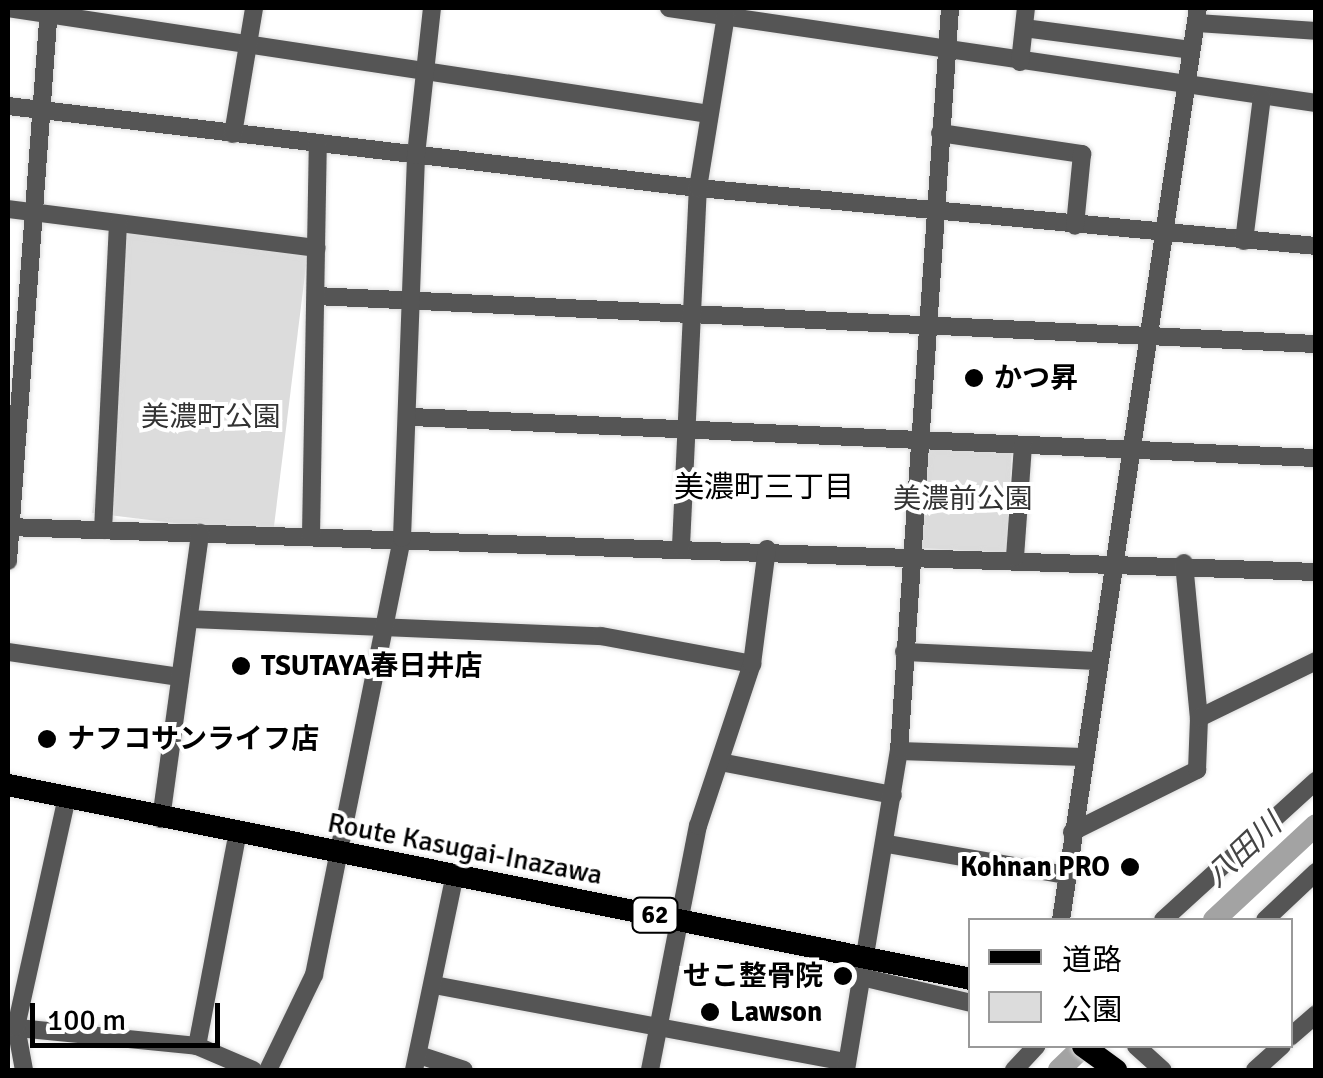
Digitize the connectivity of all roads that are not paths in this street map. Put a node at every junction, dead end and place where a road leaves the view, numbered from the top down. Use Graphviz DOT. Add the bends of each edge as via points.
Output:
graph roads {
  1 [pos="8,8"];
  2 [pos="254,8"];
  3 [pos="432,8"];
  4 [pos="669,8"];
  5 [pos="950,8"];
  6 [pos="1026,8"];
  7 [pos="700,10"];
  8 [pos="49,11"];
  9 [pos="1198,15"];
  10 [pos="726,16"];
  11 [pos="1024,28"];
  12 [pos="1316,31"];
  13 [pos="248,45"];
  14 [pos="946,49"];
  15 [pos="1191,50"];
  16 [pos="1020,62"];
  17 [pos="422,72"];
  18 [pos="1181,89"];
  19 [pos="1262,98"];
  20 [pos="1316,103"];
  21 [pos="8,106"];
  22 [pos="35,109"];
  23 [pos="709,114"];
  24 [pos="940,133"];
  25 [pos="233,134"];
  26 [pos="318,144"];
  27 [pos="416,155"];
  28 [pos="698,188"];
  29 [pos="8,209"];
  30 [pos="30,212"];
  31 [pos="934,212"];
  32 [pos="118,224"];
  33 [pos="1075,226"];
  34 [pos="1158,235"];
  35 [pos="1244,241"];
  36 [pos="1316,246"];
  37 [pos="317,248"];
  38 [pos="17,290"];
  39 [pos="316,296"];
  40 [pos="413,299"];
  41 [pos="692,311"];
  42 [pos="926,322"];
  43 [pos="1146,333"];
  44 [pos="1316,344"];
  45 [pos="14,384"];
  46 [pos="412,416"];
  47 [pos="686,430"];
  48 [pos="918,440"];
  49 [pos="1023,446"];
  50 [pos="1129,450"];
  51 [pos="1316,458"];
  52 [pos="11,527"];
  53 [pos="103,530"];
  54 [pos="200,533"];
  55 [pos="311,535"];
  56 [pos="402,538"];
  57 [pos="682,546"];
  58 [pos="766,549"];
  59 [pos="910,554"];
  60 [pos="1015,558"];
  61 [pos="8,562"];
  62 [pos="1112,562"];
  63 [pos="1184,563"];
  64 [pos="1316,572"];
  65 [pos="188,620"];
  66 [pos="383,633"];
  67 [pos="8,652"];
  68 [pos="904,652"];
  69 [pos="1098,661"];
  70 [pos="1316,661"];
  71 [pos="752,664"];
  72 [pos="180,677"];
  73 [pos="1199,718"];
  74 [pos="898,750"];
  75 [pos="1084,757"];
  76 [pos="720,762"];
  77 [pos="1316,781"];
  78 [pos="8,785"];
  79 [pos="893,795"];
  80 [pos="68,797"];
  81 [pos="161,820"];
  82 [pos="1072,832"];
  83 [pos="237,836"];
  84 [pos="886,844"];
  85 [pos="338,856"];
  86 [pos="1316,872"];
  87 [pos="1066,875"];
  88 [pos="454,879"];
  89 [pos="1060,918"];
  90 [pos="1165,918"];
  91 [pos="1267,918"];
  92 [pos="677,919"];
  93 [pos="867,953"];
  94 [pos="862,978"];
  95 [pos="968,978"];
  96 [pos="434,985"];
  97 [pos="968,1003"];
  98 [pos="1316,1014"];
  99 [pos="12,1027"];
  100 [pos="657,1028"];
  101 [pos="1293,1034"];
  102 [pos="198,1046"];
  103 [pos="1034,1048"];
  104 [pos="1138,1048"];
  105 [pos="1280,1048"];
  106 [pos="1089,1050"];
  107 [pos="418,1063"];
  108 [pos="847,1066"];
  109 [pos="24,1070"];
  110 [pos="254,1070"];
  111 [pos="268,1070"];
  112 [pos="464,1070"];
  113 [pos="650,1070"];
  114 [pos="1014,1070"];
  115 [pos="1116,1070"];
  116 [pos="1163,1070"];
  117 [pos="1255,1070"];
  1 -- 8 [label="street"];
  2 -- 13 [label="street"];
  3 -- 17 [label="street"];
  4 -- 7 [label="street"];
  5 -- 14 [label="street"];
  6 -- 11 [label="street"];
  7 -- 10 [label="street"];
  8 -- 13 [label="street"];
  8 -- 22 [label="street"];
  9 -- 12 [label="street"];
  9 -- 15 [label="street"];
  10 -- 14 [label="street"];
  10 -- 23 [label="street"];
  11 -- 15 [label="street"];
  11 -- 16 [label="street"];
  13 -- 17 [label="street"];
  13 -- 25 [label="street"];
  14 -- 16 [label="street"];
  14 -- 24 [label="street"];
  15 -- 18 [label="street"];
  16 -- 18 [label="street"];
  17 -- 23 [label="street"];
  17 -- 27 [label="street"];
  18 -- 19 [label="street"];
  18 -- 34 [label="street"];
  19 -- 20 [label="street"];
  19 -- 35 [label="street"];
  21 -- 22 [label="street"];
  22 -- 25 [label="street"];
  22 -- 30 [label="street"];
  23 -- 28 [label="street"];
  24 -- 31 [label="street"];
  24 -- 33 [label="street" via="1082,154"];
  25 -- 26 [label="street"];
  26 -- 27 [label="street"];
  26 -- 37 [label="street"];
  27 -- 28 [label="street"];
  27 -- 40 [label="street"];
  28 -- 31 [label="street"];
  28 -- 41 [label="street"];
  29 -- 30 [label="street"];
  30 -- 32 [label="street"];
  30 -- 38 [label="street"];
  31 -- 33 [label="street"];
  31 -- 42 [label="street"];
  32 -- 37 [label="street"];
  32 -- 53 [label="street"];
  33 -- 34 [label="street"];
  34 -- 35 [label="street"];
  34 -- 43 [label="street"];
  35 -- 36 [label="street"];
  37 -- 39 [label="street"];
  38 -- 45 [label="street"];
  39 -- 40 [label="street"];
  39 -- 55 [label="street"];
  40 -- 41 [label="street"];
  40 -- 46 [label="street"];
  41 -- 42 [label="street"];
  41 -- 47 [label="street"];
  42 -- 43 [label="street"];
  42 -- 48 [label="street"];
  43 -- 44 [label="street"];
  43 -- 50 [label="street"];
  45 -- 52 [label="street"];
  46 -- 47 [label="street"];
  46 -- 56 [label="street"];
  47 -- 48 [label="street"];
  47 -- 57 [label="street"];
  48 -- 49 [label="street"];
  48 -- 59 [label="street"];
  49 -- 50 [label="street"];
  49 -- 60 [label="street"];
  50 -- 51 [label="street"];
  50 -- 62 [label="street"];
  52 -- 53 [label="street"];
  52 -- 61 [label="street"];
  53 -- 54 [label="street"];
  54 -- 55 [label="street"];
  54 -- 65 [label="street"];
  55 -- 56 [label="street"];
  56 -- 57 [label="street"];
  56 -- 66 [label="street"];
  57 -- 58 [label="street"];
  58 -- 59 [label="street"];
  58 -- 71 [label="street"];
  59 -- 60 [label="street"];
  59 -- 68 [label="street"];
  60 -- 62 [label="street"];
  62 -- 63 [label="street"];
  62 -- 69 [label="street"];
  63 -- 64 [label="street"];
  63 -- 73 [label="street"];
  65 -- 66 [label="street"];
  65 -- 72 [label="street"];
  66 -- 71 [label="street" via="602,636"];
  66 -- 85 [label="street"];
  67 -- 72 [label="street"];
  68 -- 69 [label="street"];
  68 -- 74 [label="street"];
  69 -- 75 [label="street"];
  70 -- 73 [label="street"];
  71 -- 76 [label="street"];
  72 -- 81 [label="street"];
  73 -- 82 [label="street" via="1196,770"];
  74 -- 75 [label="street"];
  74 -- 79 [label="street"];
  75 -- 82 [label="street"];
  76 -- 79 [label="street"];
  76 -- 92 [label="street"];
  77 -- 90 [label="street"];
  78 -- 80 [label="main road, Route Kasugai-Inazawa / 62"];
  79 -- 84 [label="street"];
  80 -- 81 [label="main road, Route Kasugai-Inazawa / 62"];
  80 -- 99 [label="street"];
  81 -- 83 [label="main road, Route Kasugai-Inazawa / 62"];
  82 -- 87 [label="street"];
  83 -- 85 [label="main road, Route Kasugai-Inazawa / 62"];
  83 -- 102 [label="street"];
  84 -- 87 [label="street"];
  84 -- 93 [label="street"];
  85 -- 88 [label="main road, Route Kasugai-Inazawa / 62"];
  85 -- 111 [label="street" via="314,975"];
  86 -- 91 [label="street"];
  87 -- 89 [label="street"];
  88 -- 92 [label="main road, Route Kasugai-Inazawa / 62"];
  88 -- 96 [label="street"];
  92 -- 93 [label="main road, Route Kasugai-Inazawa / 62"];
  92 -- 100 [label="street"];
  93 -- 94 [label="street"];
  93 -- 95 [label="main road, Route Kasugai-Inazawa / 62"];
  94 -- 97 [label="street"];
  94 -- 108 [label="street"];
  96 -- 100 [label="street"];
  96 -- 107 [label="street"];
  98 -- 101 [label="street"];
  99 -- 102 [label="street"];
  99 -- 109 [label="street"];
  100 -- 108 [label="street"];
  100 -- 113 [label="street"];
  102 -- 110 [label="street"];
  103 -- 114 [label="street"];
  104 -- 116 [label="street"];
  105 -- 117 [label="street"];
  106 -- 115 [label="main road"];
  107 -- 112 [label="street"];
}
